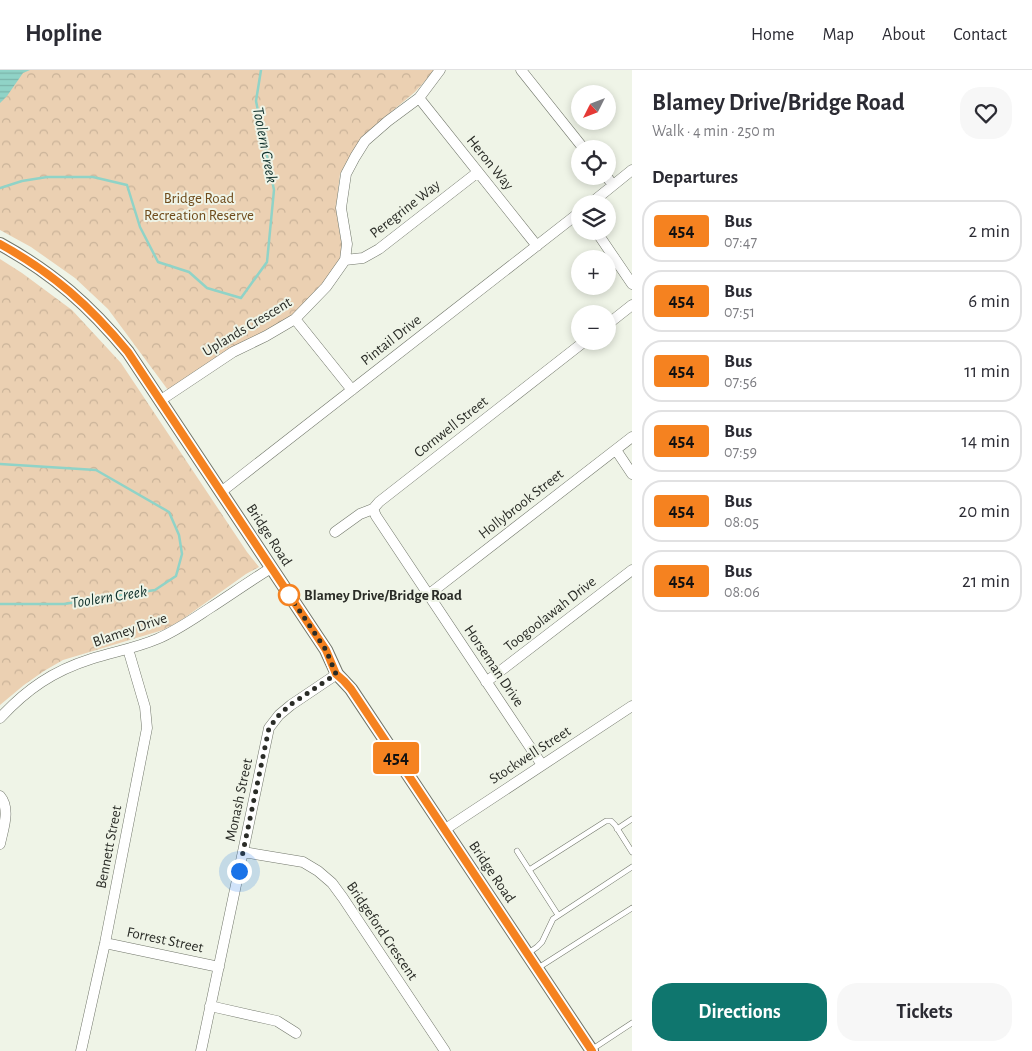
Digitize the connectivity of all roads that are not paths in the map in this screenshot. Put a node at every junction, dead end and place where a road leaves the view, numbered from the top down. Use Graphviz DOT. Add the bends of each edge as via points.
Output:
graph roads {
  1 [pos="440,70"];
  2 [pos="522,70"];
  3 [pos="419,98"];
  4 [pos="577,140"];
  5 [pos="632,170"];
  6 [pos="478,172"];
  7 [pos="616,183"];
  8 [pos="614,185"];
  9 [pos="601,195"];
  10 [pos="571,219"];
  11 [pos="602,240"];
  12 [pos="4,246"];
  13 [pos="537,246"];
  14 [pos="345,260"];
  15 [pos="632,284"];
  16 [pos="632,305"];
  17 [pos="616,318"];
  18 [pos="295,319"];
  19 [pos="573,350"];
  20 [pos="352,390"];
  21 [pos="161,400"];
  22 [pos="632,437"];
  23 [pos="616,450"];
  24 [pos="632,474"];
  25 [pos="220,492"];
  26 [pos="373,509"];
  27 [pos="335,532"];
  28 [pos="271,568"];
  29 [pos="632,570"];
  30 [pos="428,595"];
  31 [pos="128,649"];
  32 [pos="336,674"];
  33 [pos="486,682"];
  34 [pos="632,706"];
  35 [pos="0,718"];
  36 [pos="542,765"];
  37 [pos="0,796"];
  38 [pos="632,819"];
  39 [pos="617,828"];
  40 [pos="444,830"];
  41 [pos="0,844"];
  42 [pos="517,851"];
  43 [pos="243,852"];
  44 [pos="632,852"];
  45 [pos="632,867"];
  46 [pos="529,870"];
  47 [pos="632,908"];
  48 [pos="558,916"];
  49 [pos="105,943"];
  50 [pos="527,954"];
  51 [pos="219,967"];
  52 [pos="537,969"];
  53 [pos="210,1006"];
  54 [pos="632,1023"];
  55 [pos="296,1033"];
  56 [pos="592,1050"];
  57 [pos="81,1051"];
  58 [pos="201,1051"];
  59 [pos="445,1051"];
  1 -- 3 [label="street"];
  2 -- 4 [label="street"];
  3 -- 6 [label="street, Heron Way"];
  3 -- 14 [label="street" via="365,141 346,174 341,208 347,244"];
  5 -- 7 [label="street"];
  6 -- 13 [label="street, Heron Way"];
  6 -- 14 [label="street, Peregrine Way" via="379,249 363,258"];
  8 -- 9 [label="street"];
  10 -- 13 [label="street, Pintail Drive"];
  11 -- 15 [label="street"];
  12 -- 21 [label="street, Bridge Road" via="56,279 87,306 128,352"];
  13 -- 20 [label="street, Pintail Drive"];
  14 -- 18 [label="street, Uplands Crescent" via="326,287"];
  16 -- 17 [label="street"];
  18 -- 20 [label="street"];
  18 -- 21 [label="street, Uplands Crescent" via="233,352"];
  19 -- 26 [label="street, Cornwell Street"];
  20 -- 25 [label="street, Pintail Drive"];
  21 -- 25 [label="street, Bridge Road"];
  22 -- 23 [label="street, Hollybrook Street"];
  23 -- 24 [label="street"];
  23 -- 30 [label="street, Hollybrook Street"];
  25 -- 28 [label="street, Bridge Road"];
  26 -- 27 [label="street, Cornwell Street"];
  26 -- 30 [label="street, Horseman Drive"];
  28 -- 31 [label="street, Blamey Drive" via="181,627"];
  28 -- 32 [label="street, Bridge Road" via="326,650"];
  29 -- 33 [label="street, Toogoolawah Drive"];
  30 -- 33 [label="street, Horseman Drive"];
  31 -- 35 [label="street, Blamey Drive" via="92,658 49,677 20,698"];
  31 -- 49 [label="street, Bennett Street" via="148,728"];
  32 -- 40 [label="street, Bridge Road" via="351,689"];
  32 -- 43 [label="street, Monash Street" via="290,705 269,728"];
  33 -- 36 [label="street, Horseman Drive"];
  34 -- 36 [label="street, Stockwell Street"];
  36 -- 40 [label="street, Stockwell Street"];
  37 -- 41 [label="street" via="6,817"];
  38 -- 39 [label="lane"];
  39 -- 44 [label="lane"];
  39 -- 46 [label="lane" via="611,820 601,823"];
  40 -- 50 [label="street, Bridge Road"];
  42 -- 46 [label="lane"];
  43 -- 51 [label="street, Monash Street"];
  43 -- 59 [label="street, Bridgeford Crescent" via="303,862 332,883"];
  45 -- 48 [label="lane"];
  46 -- 48 [label="lane"];
  47 -- 52 [label="lane"];
  48 -- 50 [label="lane" via="553,919 542,942"];
  49 -- 51 [label="street, Forrest Street"];
  49 -- 57 [label="street, Bennett Street"];
  50 -- 52 [label="street, Bridge Road"];
  51 -- 53 [label="street, Monash Street"];
  52 -- 56 [label="street, Bridge Road"];
  53 -- 55 [label="street" via="277,1022"];
  53 -- 58 [label="street, Monash Street"];
  54 -- 56 [label="lane"];
}
